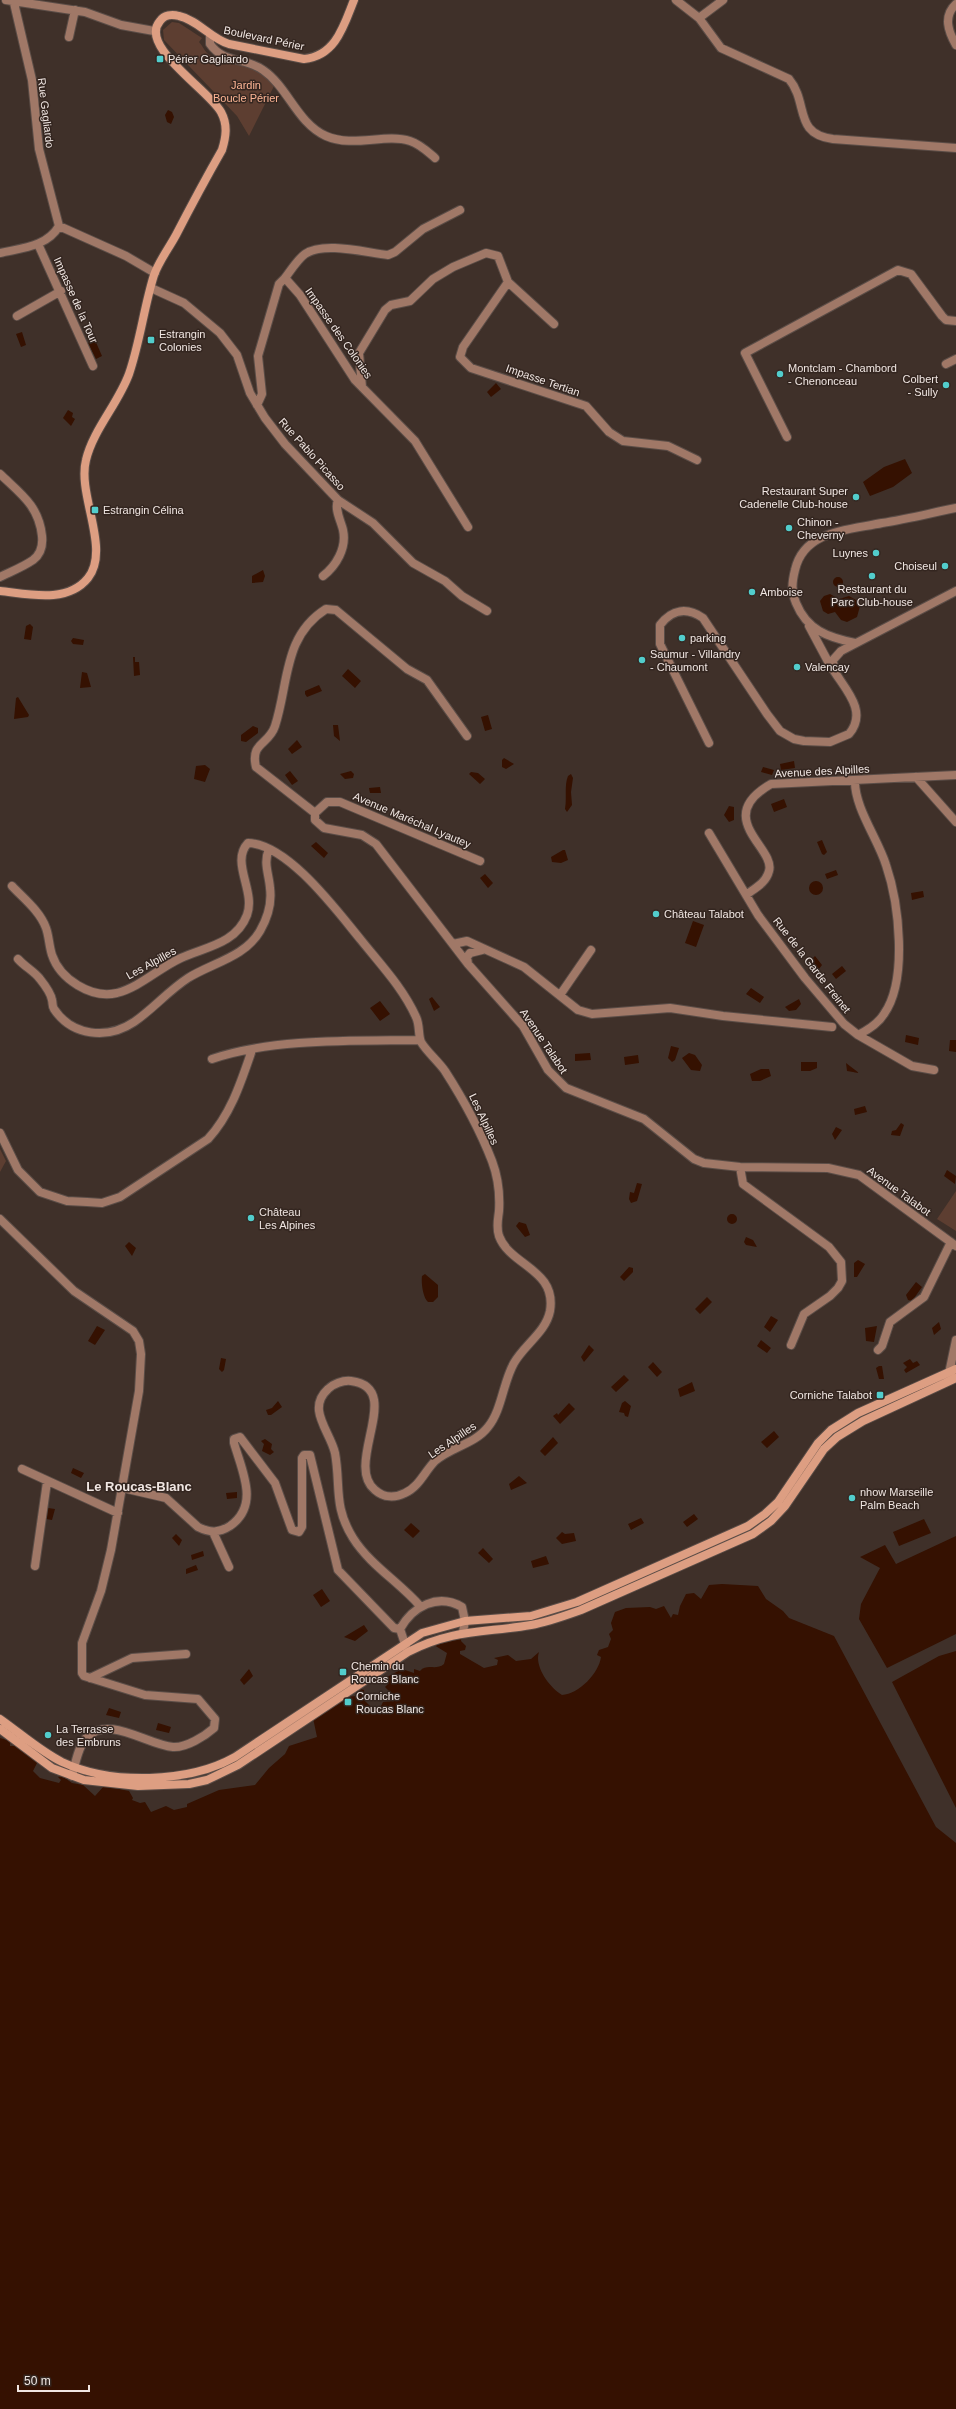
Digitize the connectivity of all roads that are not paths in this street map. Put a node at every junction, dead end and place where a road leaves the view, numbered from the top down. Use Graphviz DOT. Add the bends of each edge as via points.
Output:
graph roads {
  1 [pos="6,0"];
  2 [pos="354,0"];
  3 [pos="676,0"];
  4 [pos="723,0"];
  5 [pos="14,3"];
  6 [pos="956,4"];
  7 [pos="75,10"];
  8 [pos="699,18"];
  9 [pos="154,31"];
  10 [pos="210,35"];
  11 [pos="69,37"];
  12 [pos="956,45"];
  13 [pos="956,148"];
  14 [pos="435,158"];
  15 [pos="460,210"];
  16 [pos="59,226"];
  17 [pos="38,244"];
  18 [pos="0,253"];
  19 [pos="155,273"];
  20 [pos="285,278"];
  21 [pos="508,282"];
  22 [pos="151,288"];
  23 [pos="61,290"];
  24 [pos="17,316"];
  25 [pos="956,321"];
  26 [pos="554,324"];
  27 [pos="956,358"];
  28 [pos="946,364"];
  29 [pos="93,366"];
  30 [pos="362,387"];
  31 [pos="257,405"];
  32 [pos="787,437"];
  33 [pos="697,460"];
  34 [pos="0,474"];
  35 [pos="338,500"];
  36 [pos="956,508"];
  37 [pos="468,527"];
  38 [pos="323,576"];
  39 [pos="0,578"];
  40 [pos="0,591"];
  41 [pos="956,591"];
  42 [pos="487,611"];
  43 [pos="807,622"];
  44 [pos="855,643"];
  45 [pos="834,671"];
  46 [pos="467,736"];
  47 [pos="709,743"];
  48 [pos="956,775"];
  49 [pos="916,777"];
  50 [pos="855,780"];
  51 [pos="315,813"];
  52 [pos="956,822"];
  53 [pos="709,833"];
  54 [pos="269,849"];
  55 [pos="480,861"];
  56 [pos="12,886"];
  57 [pos="746,895"];
  58 [pos="453,944"];
  59 [pos="482,950"];
  60 [pos="591,950"];
  61 [pos="18,958"];
  62 [pos="468,964"];
  63 [pos="560,995"];
  64 [pos="832,1027"];
  65 [pos="858,1035"];
  66 [pos="420,1040"];
  67 [pos="252,1050"];
  68 [pos="212,1059"];
  69 [pos="934,1070"];
  70 [pos="0,1132"];
  71 [pos="740,1167"];
  72 [pos="0,1219"];
  73 [pos="953,1244"];
  74 [pos="956,1340"];
  75 [pos="790,1345"];
  76 [pos="878,1350"];
  77 [pos="953,1370"];
  78 [pos="956,1378"];
  79 [pos="942,1384"];
  80 [pos="22,1469"];
  81 [pos="47,1482"];
  82 [pos="123,1488"];
  83 [pos="118,1513"];
  84 [pos="213,1532"];
  85 [pos="35,1566"];
  86 [pos="229,1567"];
  87 [pos="420,1606"];
  88 [pos="465,1621"];
  89 [pos="400,1628"];
  90 [pos="466,1632"];
  91 [pos="404,1644"];
  92 [pos="408,1652"];
  93 [pos="186,1654"];
  94 [pos="90,1678"];
  95 [pos="0,1719"];
  96 [pos="0,1729"];
  97 [pos="75,1767"];
  98 [pos="72,1776"];
  1 -- 5 [label="street"];
  2 -- 10 [label="main road, Boulevard Périer" via="335,42 328,51 312,58 304,59 229,44"];
  3 -- 8 [label="street"];
  4 -- 8 [label="street"];
  5 -- 7 [label="street"];
  5 -- 16 [label="street, Rue Gagliardo" via="32,80 39,149"];
  6 -- 12 [label="street" via="949,14 948,32"];
  7 -- 9 [label="street" via="121,25"];
  7 -- 11 [label="street"];
  8 -- 13 [label="street" via="721,48 789,79 795,87 806,124 813,134 833,139"];
  9 -- 10 [label="main road, Boulevard Périer" via="162,18 175,15 188,18"];
  9 -- 19 [label="main road" via="158,45 216,105 226,124 222,150"];
  10 -- 14 [label="street" via="210,44 221,56 250,63 264,70 313,128 326,136 345,141 410,141"];
  15 -- 20 [label="street" via="422,229 388,255 338,248 314,251 306,254"];
  16 -- 17 [label="street" via="45,241"];
  16 -- 19 [label="street" via="126,256"];
  17 -- 18 [label="street"];
  17 -- 23 [label="street, Impasse de la Tour"];
  19 -- 22 [label="main road"];
  20 -- 30 [label="street, Impasse des Colonies" via="300,295"];
  20 -- 31 [label="street" via="279,284 258,356 262,394"];
  21 -- 26 [label="street"];
  21 -- 30 [label="street" via="498,256 486,253 433,279 410,301 391,305 384,310 359,353"];
  21 -- 33 [label="street, Impasse Tertian" via="463,348 460,357 464,363 471,368 586,406 608,432 623,441 668,446"];
  22 -- 31 [label="street, Rue Pablo Picasso" via="184,302 220,333 237,355 250,393"];
  22 -- 40 [label="main road" via="129,374 86,461 85,484 97,553 94,568 82,584 62,593 34,595"];
  23 -- 24 [label="street"];
  23 -- 29 [label="street, Impasse de la Tour"];
  25 -- 32 [label="street" via="946,320 911,274 898,270 745,353"];
  27 -- 28 [label="street"];
  30 -- 37 [label="street, Impasse des Colonies" via="415,441"];
  31 -- 35 [label="street, Rue Pablo Picasso" via="285,444"];
  34 -- 39 [label="street" via="35,509 43,540 42,548 32,561"];
  35 -- 38 [label="street" via="344,535 342,550 339,558"];
  35 -- 42 [label="street, Rue Pablo Picasso" via="373,523 413,563 445,581 462,596"];
  36 -- 43 [label="street" via="837,531 811,543 796,565 792,584 794,598"];
  41 -- 44 [label="street"];
  43 -- 44 [label="street" via="813,629 833,638"];
  43 -- 45 [label="street"];
  44 -- 45 [label="street" via="835,656 832,664"];
  45 -- 47 [label="street" via="855,705 857,718 852,729 844,737 830,742 794,739 780,731 767,714 703,618 690,610 680,610 669,616 660,625 660,644"];
  46 -- 51 [label="street" via="427,680 407,669 336,610 326,609 315,616 292,649 275,728 256,750 254,758 256,768"];
  48 -- 49 [label="street, Avenue des Alpilles"];
  49 -- 50 [label="street, Avenue des Alpilles"];
  49 -- 52 [label="street"];
  50 -- 57 [label="street, Avenue des Alpilles" via="771,784 758,792 749,805 746,824 768,861 770,870 763,883"];
  50 -- 65 [label="street" via="857,798 879,846 890,878 896,912 898,954 894,994 890,1005 884,1016 872,1028"];
  51 -- 55 [label="street, Avenue Maréchal Lyautey" via="327,802 340,802"];
  51 -- 58 [label="street" via="315,820 324,828 362,835 376,844"];
  53 -- 57 [label="street, Rue de la Garde Freinet"];
  54 -- 56 [label="street, Les Alpilles" via="258,843 248,843 243,849 240,858 249,898 247,914 240,927 228,939 182,958 133,987 102,995 76,984 58,969 46,928 37,913"];
  54 -- 61 [label="street" via="266,865 271,901 267,916 252,942 227,960 180,983 135,1022 124,1028 113,1032 90,1033 70,1026 52,1007 52,1000 41,979"];
  54 -- 66 [label="street, Les Alpilles" via="291,864 319,889 400,988 418,1020"];
  57 -- 65 [label="street, Rue de la Garde Freinet" via="806,978 844,1024"];
  58 -- 59 [label="street" via="467,941"];
  58 -- 62 [label="street, Avenue Talabot"];
  59 -- 62 [label="street" via="470,953 467,957"];
  59 -- 63 [label="street" via="524,967"];
  60 -- 63 [label="street"];
  62 -- 71 [label="street, Avenue Talabot" via="523,1026 548,1070 566,1088 644,1119 694,1159 704,1163"];
  63 -- 64 [label="street" via="578,1010 592,1014 670,1008"];
  65 -- 69 [label="street, Rue de la Garde Freinet" via="912,1066"];
  66 -- 67 [label="street" via="338,1041"];
  66 -- 87 [label="street, Les Alpilles" via="459,1093 492,1162 499,1195 498,1234 503,1243 545,1283 550,1306 546,1322 511,1367 492,1423 478,1437 434,1462 412,1489 403,1495 383,1495 374,1490 367,1480 365,1461 376,1409 370,1391 351,1381 341,1382 331,1386 319,1403 318,1412 335,1452 337,1494 351,1534 362,1552"];
  67 -- 68 [label="street" via="235,1051"];
  67 -- 70 [label="street" via="232,1105 208,1139 120,1197 102,1203 67,1201 40,1192 18,1170"];
  71 -- 73 [label="street, Avenue Talabot" via="828,1168 859,1175"];
  71 -- 75 [label="street" via="743,1184 829,1247 841,1262 842,1281 838,1288 804,1314"];
  72 -- 82 [label="street" via="74,1291 133,1331 139,1341 139,1391"];
  73 -- 76 [label="street" via="924,1297 890,1322 882,1346"];
  74 -- 77 [label="street" via="953,1347"];
  77 -- 79 [label="street"];
  77 -- 88 [label="main road" via="858,1413 831,1430 818,1443 778,1502 748,1526 584,1599 552,1610 511,1618"];
  78 -- 79 [label="main road"];
  79 -- 90 [label="main road" via="863,1421 837,1437 824,1449 785,1506 771,1521 753,1534 581,1610 532,1624"];
  80 -- 81 [label="street"];
  81 -- 83 [label="street"];
  81 -- 85 [label="street"];
  82 -- 83 [label="street"];
  82 -- 84 [label="street" via="166,1498 198,1527"];
  83 -- 94 [label="street" via="101,1591 82,1643 81,1670 84,1676"];
  84 -- 86 [label="street"];
  84 -- 89 [label="street" via="225,1529 239,1519 247,1503 248,1494 234,1443 237,1437 243,1439 275,1483 292,1530 296,1532 302,1527 302,1458 304,1454 310,1455 338,1570 394,1628"];
  87 -- 88 [label="street" via="430,1602 454,1603 462,1607"];
  87 -- 89 [label="street" via="409,1615"];
  88 -- 90 [label="street"];
  88 -- 91 [label="main road" via="422,1633"];
  89 -- 91 [label="street"];
  90 -- 92 [label="main road" via="429,1642"];
  91 -- 92 [label="street"];
  91 -- 97 [label="main road" via="236,1757 209,1769 170,1777 136,1777 99,1774"];
  92 -- 98 [label="main road" via="238,1765 207,1780 170,1786 138,1786 98,1783"];
  93 -- 94 [label="street" via="132,1658"];
  94 -- 97 [label="street" via="146,1695 198,1699 215,1719 214,1728 206,1735 173,1747 112,1729 94,1731 83,1743"];
  95 -- 97 [label="main road" via="43,1750"];
  96 -- 98 [label="main road" via="49,1765"];
  97 -- 98 [label="street"];
}
